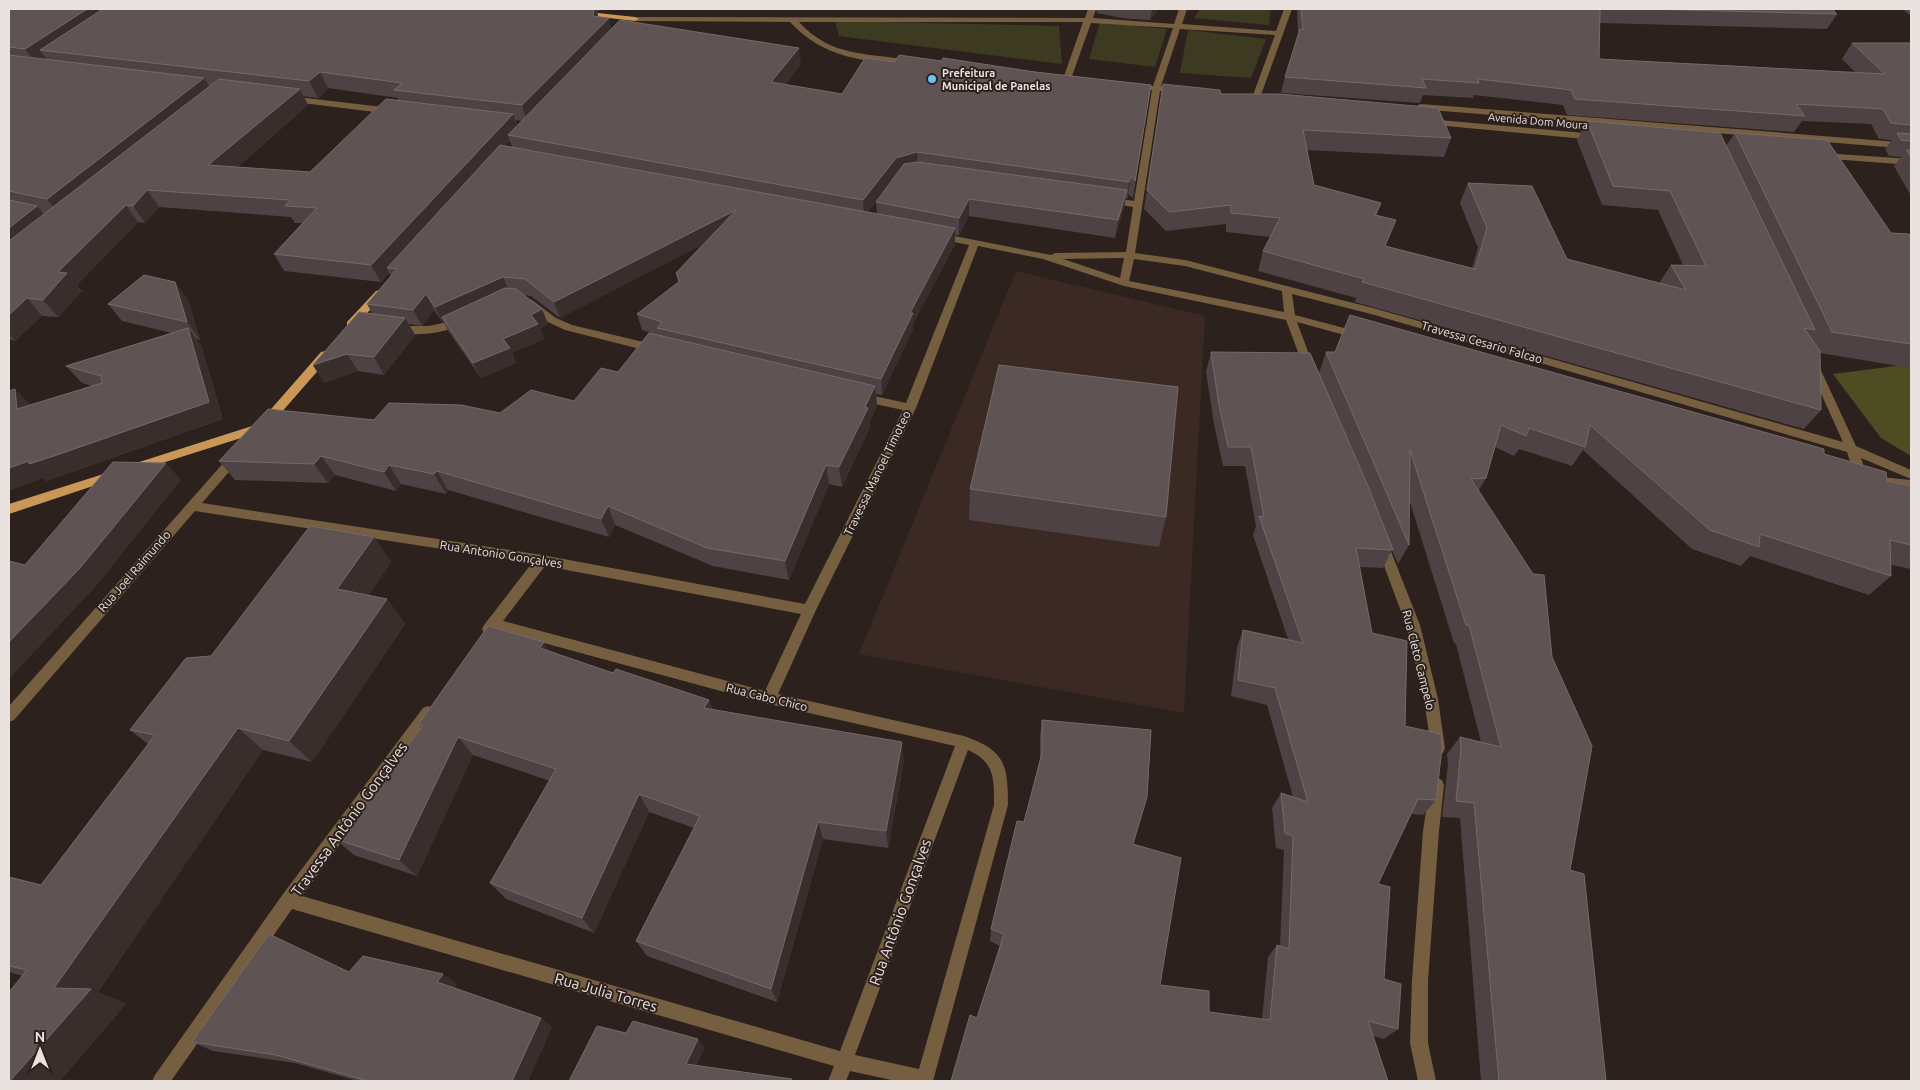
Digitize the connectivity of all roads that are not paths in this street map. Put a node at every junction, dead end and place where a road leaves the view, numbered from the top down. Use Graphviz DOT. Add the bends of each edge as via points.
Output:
graph roads {
  1 [pos="643,9"];
  2 [pos="1092,9"];
  3 [pos="1183,9"];
  4 [pos="1288,9"];
  5 [pos="577,13"];
  6 [pos="792,19"];
  7 [pos="1087,20"];
  8 [pos="631,22"];
  9 [pos="1176,28"];
  10 [pos="1279,33"];
  11 [pos="916,63"];
  12 [pos="1059,75"];
  13 [pos="1068,76"];
  14 [pos="1078,77"];
  15 [pos="1127,84"];
  16 [pos="1156,89"];
  17 [pos="1184,92"];
  18 [pos="1253,95"];
  19 [pos="1267,96"];
  20 [pos="284,99"];
  21 [pos="1412,106"];
  22 [pos="1263,107"];
  23 [pos="401,112"];
  24 [pos="1537,116"];
  25 [pos="1422,121"];
  26 [pos="1704,129"];
  27 [pos="1540,132"];
  28 [pos="1608,138"];
  29 [pos="1710,142"];
  30 [pos="1878,143"];
  31 [pos="1911,146"];
  32 [pos="1810,155"];
  33 [pos="1889,161"];
  34 [pos="1911,162"];
  35 [pos="1099,199"];
  36 [pos="1138,205"];
  37 [pos="926,234"];
  38 [pos="975,242"];
  39 [pos="1130,254"];
  40 [pos="1044,256"];
  41 [pos="1124,283"];
  42 [pos="386,286"];
  43 [pos="1287,290"];
  44 [pos="518,298"];
  45 [pos="474,316"];
  46 [pos="1290,318"];
  47 [pos="370,325"];
  48 [pos="350,326"];
  49 [pos="388,328"];
  50 [pos="1372,339"];
  51 [pos="333,345"];
  52 [pos="669,352"];
  53 [pos="1811,361"];
  54 [pos="1316,385"];
  55 [pos="852,394"];
  56 [pos="910,408"];
  57 [pos="262,427"];
  58 [pos="1852,449"];
  59 [pos="1911,475"];
  60 [pos="1911,484"];
  61 [pos="190,506"];
  62 [pos="9,509"];
  63 [pos="1378,532"];
  64 [pos="542,560"];
  65 [pos="809,610"];
  66 [pos="493,624"];
  67 [pos="481,639"];
  68 [pos="769,698"];
  69 [pos="435,703"];
  70 [pos="9,716"];
  71 [pos="964,742"];
  72 [pos="289,900"];
  73 [pos="845,1061"];
  74 [pos="924,1080"];
  75 [pos="161,1081"];
  76 [pos="837,1081"];
  77 [pos="1426,1081"];
  1 -- 8 [label="street"];
  2 -- 7 [label="street"];
  3 -- 9 [label="street"];
  4 -- 10 [label="street"];
  5 -- 8 [label="main road"];
  6 -- 7 [label="street"];
  6 -- 8 [label="street"];
  6 -- 11 [label="street" via="803,34 824,48 878,60"];
  7 -- 9 [label="street"];
  7 -- 13 [label="street"];
  9 -- 10 [label="street"];
  9 -- 16 [label="street"];
  10 -- 18 [label="street"];
  12 -- 13 [label="street"];
  13 -- 14 [label="street"];
  15 -- 16 [label="street"];
  16 -- 17 [label="street"];
  16 -- 36 [label="street"];
  18 -- 19 [label="street"];
  18 -- 22 [label="street" via="1249,105"];
  20 -- 23 [label="street"];
  21 -- 24 [label="street, Avenida Dom Moura"];
  24 -- 26 [label="street, Avenida Dom Moura"];
  24 -- 27 [label="street"];
  25 -- 27 [label="street, Avenida Dom Moura"];
  26 -- 29 [label="street"];
  26 -- 30 [label="street, Avenida Dom Moura"];
  27 -- 28 [label="street, Avenida Dom Moura"];
  30 -- 31 [label="street, Avenida Dom Moura"];
  30 -- 33 [label="street"];
  32 -- 33 [label="street"];
  33 -- 34 [label="street"];
  35 -- 36 [label="street"];
  36 -- 39 [label="street"];
  37 -- 38 [label="street, Travessa Cesario Falcao"];
  38 -- 40 [label="street, Travessa Cesario Falcao"];
  38 -- 56 [label="street, Travessa Manoel Timoteo"];
  39 -- 40 [label="street, Travessa Cesario Falcao"];
  39 -- 41 [label="street"];
  39 -- 43 [label="street, Travessa Cesario Falcao" via="1185,263"];
  40 -- 41 [label="street, Travessa Cesario Falcao"];
  41 -- 46 [label="street, Travessa Cesario Falcao"];
  42 -- 48 [label="main road"];
  43 -- 46 [label="street"];
  43 -- 58 [label="street, Travessa Cesario Falcao" via="1373,311"];
  44 -- 52 [label="street" via="526,298 552,320 569,328"];
  45 -- 49 [label="street" via="444,329"];
  46 -- 50 [label="street, Travessa Cesario Falcao"];
  46 -- 54 [label="street"];
  47 -- 48 [label="street"];
  51 -- 57 [label="main road"];
  53 -- 58 [label="street"];
  55 -- 56 [label="street"];
  56 -- 65 [label="street, Travessa Manoel Timoteo"];
  57 -- 61 [label="street, Rua Joel Raimundo"];
  57 -- 62 [label="main road"];
  58 -- 59 [label="street, Travessa Cesario Falcao"];
  58 -- 60 [label="street" via="1857,478"];
  61 -- 64 [label="street, Rua Antonio Gonçalves"];
  61 -- 70 [label="street, Rua Joel Raimundo"];
  63 -- 77 [label="street, Rua Cleto Campelo" via="1413,625 1432,699 1439,769 1420,980 1419,1043"];
  64 -- 65 [label="street, Rua Antonio Gonçalves"];
  64 -- 66 [label="street"];
  65 -- 68 [label="street, Travessa Manoel Timoteo"];
  66 -- 67 [label="street"];
  66 -- 68 [label="street, Rua Cabo Chico"];
  68 -- 71 [label="street, Rua Cabo Chico"];
  69 -- 72 [label="street, Travessa Antônio Gonçalves"];
  71 -- 73 [label="street, Rua Antônio Gonçalves"];
  71 -- 74 [label="street, Rua Cabo Chico" via="986,752 995,764 1002,782 1001,805"];
  72 -- 73 [label="street, Rua Julia Torres"];
  72 -- 75 [label="street, Travessa Antônio Gonçalves"];
  73 -- 74 [label="street, Rua Julia Torres"];
  73 -- 76 [label="street, Rua Antônio Gonçalves"];
}
